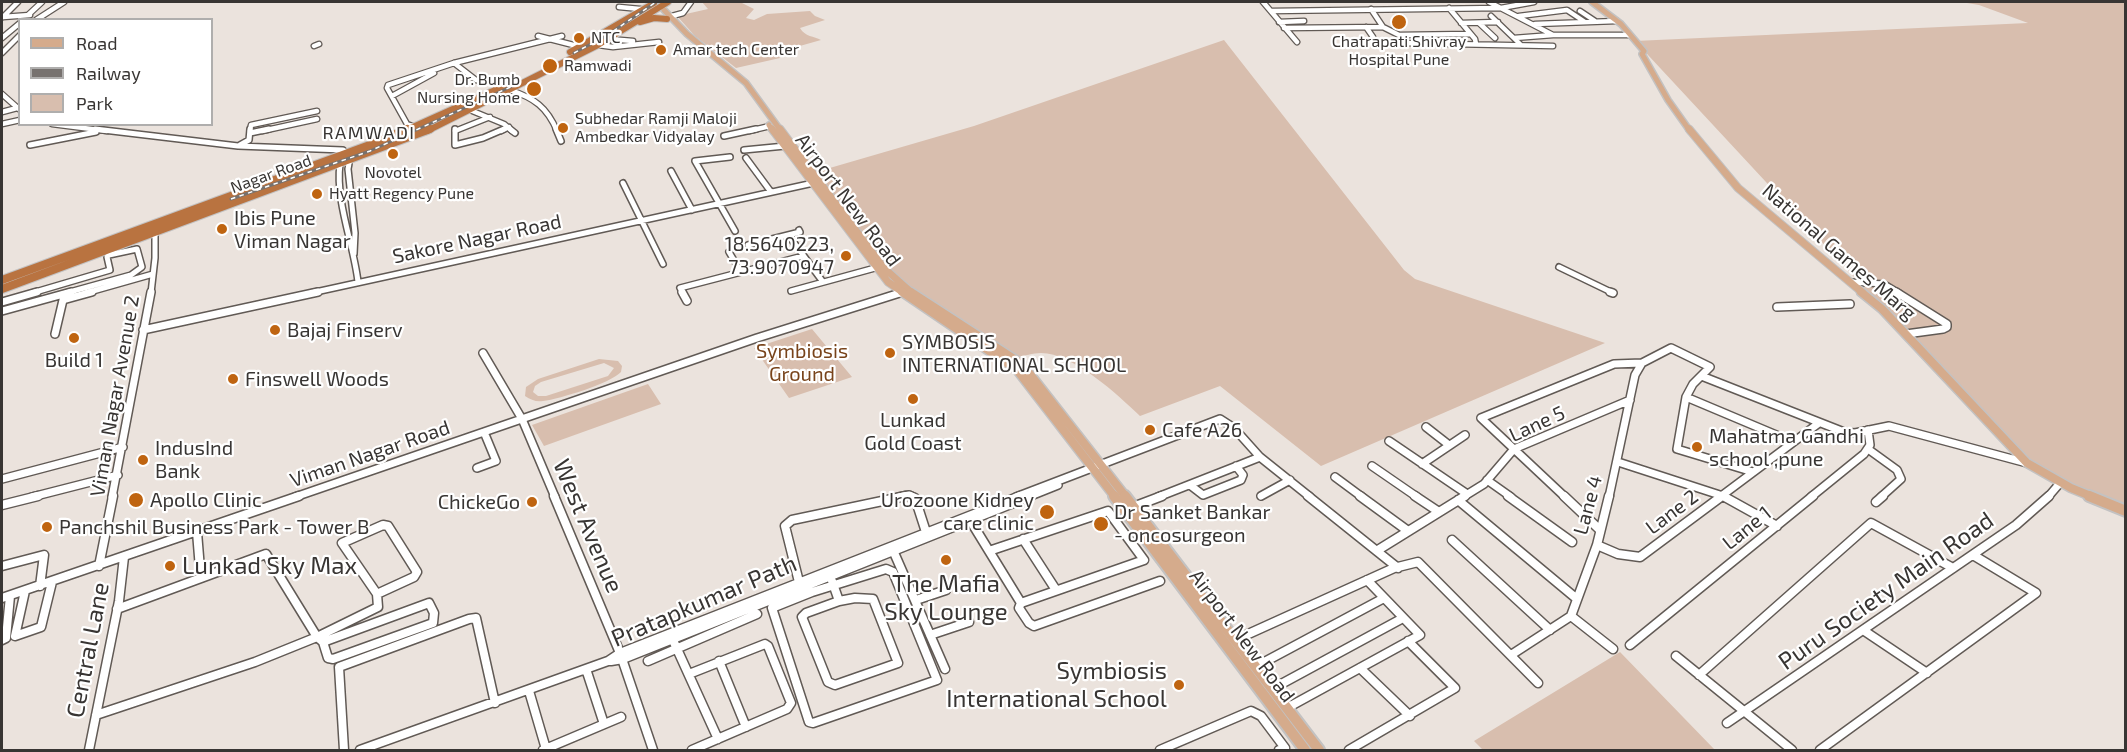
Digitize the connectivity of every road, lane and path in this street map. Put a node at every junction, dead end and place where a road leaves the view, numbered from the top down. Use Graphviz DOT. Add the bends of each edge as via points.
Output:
graph roads {
  1 [pos="18,2"];
  2 [pos="42,2"];
  3 [pos="64,2"];
  4 [pos="648,2"];
  5 [pos="656,2"];
  6 [pos="670,2"];
  7 [pos="691,2"];
  8 [pos="1263,2"];
  9 [pos="1380,2"];
  10 [pos="1453,2"];
  11 [pos="1490,2"];
  12 [pos="1514,2"];
  13 [pos="1534,2"];
  14 [pos="1585,2"];
  15 [pos="1592,2"];
  16 [pos="1519,5"];
  17 [pos="1560,6"];
  18 [pos="619,7"];
  19 [pos="1449,8"];
  20 [pos="1460,8"];
  21 [pos="1501,8"];
  22 [pos="638,9"];
  23 [pos="1371,9"];
  24 [pos="1387,9"];
  25 [pos="662,10"];
  26 [pos="1567,10"];
  27 [pos="1271,11"];
  28 [pos="1580,11"];
  29 [pos="1546,13"];
  30 [pos="28,15"];
  31 [pos="1491,15"];
  32 [pos="1518,16"];
  33 [pos="2,18"];
  34 [pos="27,18"];
  35 [pos="39,18"];
  36 [pos="670,18"];
  37 [pos="1556,19"];
  38 [pos="1304,21"];
  39 [pos="1595,21"];
  40 [pos="1610,21"];
  41 [pos="1617,21"];
  42 [pos="1280,22"];
  43 [pos="1479,22"];
  44 [pos="1498,22"];
  45 [pos="1578,22"];
  46 [pos="1585,22"];
  47 [pos="1461,23"];
  48 [pos="1533,24"];
  49 [pos="18,25"];
  50 [pos="1366,27"];
  51 [pos="1383,27"];
  52 [pos="1284,28"];
  53 [pos="1343,28"];
  54 [pos="621,32"];
  55 [pos="1470,34"];
  56 [pos="1553,35"];
  57 [pos="1591,35"];
  58 [pos="1623,35"];
  59 [pos="1630,35"];
  60 [pos="538,36"];
  61 [pos="562,36"];
  62 [pos="18,37"];
  63 [pos="1350,37"];
  64 [pos="2,38"];
  65 [pos="1373,38"];
  66 [pos="1514,38"];
  67 [pos="609,39"];
  68 [pos="545,40"];
  69 [pos="652,40"];
  70 [pos="659,42"];
  71 [pos="1297,42"];
  72 [pos="1476,42"];
  73 [pos="1399,43"];
  74 [pos="1520,44"];
  75 [pos="598,45"];
  76 [pos="1553,46"];
  77 [pos="581,47"];
  78 [pos="2,53"];
  79 [pos="1642,54"];
  80 [pos="454,63"];
  81 [pos="441,68"];
  82 [pos="476,80"];
  83 [pos="510,90"];
  84 [pos="2,94"];
  85 [pos="392,96"];
  86 [pos="18,109"];
  87 [pos="470,110"];
  88 [pos="317,111"];
  89 [pos="2,112"];
  90 [pos="438,116"];
  91 [pos="490,117"];
  92 [pos="317,119"];
  93 [pos="18,120"];
  94 [pos="450,120"];
  95 [pos="2,124"];
  96 [pos="69,126"];
  97 [pos="770,126"];
  98 [pos="415,127"];
  99 [pos="509,127"];
  100 [pos="102,130"];
  101 [pos="250,133"];
  102 [pos="515,133"];
  103 [pos="724,136"];
  104 [pos="561,141"];
  105 [pos="30,145"];
  106 [pos="238,146"];
  107 [pos="785,146"];
  108 [pos="744,150"];
  109 [pos="344,157"];
  110 [pos="730,157"];
  111 [pos="746,158"];
  112 [pos="671,171"];
  113 [pos="622,183"];
  114 [pos="815,183"];
  115 [pos="771,192"];
  116 [pos="719,204"];
  117 [pos="692,210"];
  118 [pos="641,220"];
  119 [pos="798,230"];
  120 [pos="155,231"];
  121 [pos="735,231"];
  122 [pos="789,236"];
  123 [pos="748,245"];
  124 [pos="729,252"];
  125 [pos="354,254"];
  126 [pos="803,256"];
  127 [pos="663,264"];
  128 [pos="1559,267"];
  129 [pos="875,268"];
  130 [pos="741,272"];
  131 [pos="153,274"];
  132 [pos="13,276"];
  133 [pos="2,280"];
  134 [pos="20,282"];
  135 [pos="358,282"];
  136 [pos="823,282"];
  137 [pos="1851,282"];
  138 [pos="2,289"];
  139 [pos="791,291"];
  140 [pos="907,293"];
  141 [pos="1613,293"];
  142 [pos="687,301"];
  143 [pos="2,302"];
  144 [pos="1850,304"];
  145 [pos="1777,307"];
  146 [pos="2,311"];
  147 [pos="143,330"];
  148 [pos="55,334"];
  149 [pos="1906,334"];
  150 [pos="483,353"];
  151 [pos="1642,363"];
  152 [pos="1704,377"];
  153 [pos="1686,397"];
  154 [pos="1630,400"];
  155 [pos="522,419"];
  156 [pos="1819,423"];
  157 [pos="1426,427"];
  158 [pos="1868,430"];
  159 [pos="484,432"];
  160 [pos="1465,435"];
  161 [pos="1389,441"];
  162 [pos="1793,442"];
  163 [pos="1449,446"];
  164 [pos="123,447"];
  165 [pos="1514,449"];
  166 [pos="1868,449"];
  167 [pos="1260,457"];
  168 [pos="1618,462"];
  169 [pos="2027,463"];
  170 [pos="1422,464"];
  171 [pos="1236,466"];
  172 [pos="1372,466"];
  173 [pos="1097,467"];
  174 [pos="477,468"];
  175 [pos="1753,472"];
  176 [pos="118,475"];
  177 [pos="1335,477"];
  178 [pos="2,479"];
  179 [pos="1290,480"];
  180 [pos="1487,480"];
  181 [pos="2060,483"];
  182 [pos="1190,484"];
  183 [pos="1467,494"];
  184 [pos="1722,495"];
  185 [pos="1261,496"];
  186 [pos="1458,500"];
  187 [pos="1876,502"];
  188 [pos="2,505"];
  189 [pos="1133,507"];
  190 [pos="988,511"];
  191 [pos="2126,511"];
  192 [pos="1438,512"];
  193 [pos="970,520"];
  194 [pos="1777,526"];
  195 [pos="1600,530"];
  196 [pos="1408,531"];
  197 [pos="197,532"];
  198 [pos="926,532"];
  199 [pos="1023,539"];
  200 [pos="1452,540"];
  201 [pos="1572,542"];
  202 [pos="1596,545"];
  203 [pos="892,548"];
  204 [pos="1378,550"];
  205 [pos="989,551"];
  206 [pos="1973,555"];
  207 [pos="124,557"];
  208 [pos="2,566"];
  209 [pos="99,566"];
  210 [pos="1398,568"];
  211 [pos="1953,568"];
  212 [pos="200,569"];
  213 [pos="832,580"];
  214 [pos="1367,580"];
  215 [pos="1160,581"];
  216 [pos="52,582"];
  217 [pos="799,582"];
  218 [pos="40,586"];
  219 [pos="946,590"];
  220 [pos="1056,590"];
  221 [pos="25,591"];
  222 [pos="377,594"];
  223 [pos="6,597"];
  224 [pos="1384,598"];
  225 [pos="765,599"];
  226 [pos="1577,599"];
  227 [pos="916,600"];
  228 [pos="839,601"];
  229 [pos="1021,603"];
  230 [pos="117,609"];
  231 [pos="756,614"];
  232 [pos="1571,616"];
  233 [pos="1403,618"];
  234 [pos="969,622"];
  235 [pos="1550,630"];
  236 [pos="1863,630"];
  237 [pos="930,635"];
  238 [pos="672,638"];
  239 [pos="2,640"];
  240 [pos="320,640"];
  241 [pos="1236,640"];
  242 [pos="1408,641"];
  243 [pos="1630,645"];
  244 [pos="677,648"];
  245 [pos="1613,649"];
  246 [pos="621,656"];
  247 [pos="1511,656"];
  248 [pos="1676,656"];
  249 [pos="648,661"];
  250 [pos="719,661"];
  251 [pos="1255,667"];
  252 [pos="1360,668"];
  253 [pos="586,669"];
  254 [pos="945,669"];
  255 [pos="1927,673"];
  256 [pos="689,674"];
  257 [pos="1699,675"];
  258 [pos="1538,683"];
  259 [pos="1272,689"];
  260 [pos="529,692"];
  261 [pos="495,704"];
  262 [pos="1287,708"];
  263 [pos="1744,712"];
  264 [pos="96,715"];
  265 [pos="1410,716"];
  266 [pos="621,717"];
  267 [pos="1727,723"];
  268 [pos="604,724"];
  269 [pos="746,727"];
  270 [pos="718,739"];
  271 [pos="89,750"];
  272 [pos="344,750"];
  273 [pos="360,750"];
  274 [pos="544,750"];
  275 [pos="654,750"];
  276 [pos="692,750"];
  277 [pos="1160,750"];
  278 [pos="1284,750"];
  279 [pos="1305,750"];
  280 [pos="1319,750"];
  281 [pos="1349,750"];
  282 [pos="1792,750"];
  283 [pos="1820,750"];
  1 -- 33 [label="street"];
  2 -- 30 [label="street"];
  3 -- 35 [label="street"];
  4 -- 22 [label="highway"];
  5 -- 22 [label="highway"];
  6 -- 36 [label="highway"];
  6 -- 54 [label="highway, Nagar Road" via="651,10"];
  7 -- 36 [label="street" via="683,13"];
  8 -- 27 [label="street"];
  9 -- 24 [label="street"];
  10 -- 20 [label="street"];
  11 -- 21 [label="street"];
  12 -- 16 [label="street"];
  13 -- 16 [label="street"];
  14 -- 40 [label="main road, National Games Marg"];
  15 -- 41 [label="main road, National Games Marg"];
  16 -- 21 [label="street"];
  17 -- 26 [label="street"];
  18 -- 22 [label="street"];
  19 -- 20 [label="street"];
  19 -- 24 [label="street"];
  19 -- 47 [label="street"];
  20 -- 21 [label="street"];
  21 -- 32 [label="street"];
  22 -- 77 [label="highway, Nagar Road"];
  23 -- 24 [label="street"];
  23 -- 27 [label="street"];
  23 -- 51 [label="street"];
  25 -- 36 [label="main road"];
  26 -- 29 [label="street"];
  26 -- 46 [label="street"];
  27 -- 42 [label="street"];
  28 -- 39 [label="street"];
  29 -- 32 [label="street"];
  29 -- 37 [label="street"];
  30 -- 33 [label="street"];
  30 -- 34 [label="street"];
  31 -- 44 [label="street"];
  32 -- 48 [label="street"];
  36 -- 54 [label="highway" via="645,20"];
  36 -- 97 [label="main road, Airport New Road" via="740,85"];
  36 -- 114 [label="main road, Airport New Road" via="746,83"];
  38 -- 42 [label="street"];
  39 -- 40 [label="street"];
  39 -- 46 [label="street"];
  40 -- 41 [label="street"];
  40 -- 58 [label="main road, National Games Marg"];
  41 -- 59 [label="main road, National Games Marg"];
  42 -- 52 [label="street"];
  43 -- 44 [label="street"];
  43 -- 47 [label="street"];
  43 -- 72 [label="street" via="1495,39"];
  44 -- 66 [label="street"];
  45 -- 46 [label="street"];
  45 -- 48 [label="street"];
  45 -- 57 [label="street"];
  47 -- 55 [label="street"];
  48 -- 56 [label="street"];
  49 -- 64 [label="street"];
  50 -- 51 [label="street"];
  50 -- 53 [label="street"];
  50 -- 65 [label="street"];
  51 -- 55 [label="street" via="1399,35"];
  52 -- 53 [label="street"];
  52 -- 71 [label="street"];
  53 -- 63 [label="street"];
  54 -- 67 [label="highway, Nagar Road"];
  55 -- 72 [label="street"];
  56 -- 57 [label="street"];
  56 -- 66 [label="street"];
  57 -- 58 [label="street"];
  58 -- 59 [label="street"];
  58 -- 79 [label="main road, National Games Marg"];
  59 -- 79 [label="main road, National Games Marg" via="1644,51"];
  60 -- 68 [label="street"];
  61 -- 68 [label="street"];
  62 -- 78 [label="street"];
  66 -- 74 [label="street"];
  67 -- 69 [label="street"];
  67 -- 75 [label="highway, Nagar Road"];
  68 -- 77 [label="street"];
  68 -- 80 [label="street"];
  70 -- 75 [label="street"];
  72 -- 73 [label="street"];
  72 -- 76 [label="street"];
  75 -- 83 [label="highway, Nagar Road"];
  77 -- 90 [label="highway, Nagar Road"];
  79 -- 137 [label="main road, National Games Marg" via="1668,100 1722,171 1760,208"];
  80 -- 81 [label="street"];
  80 -- 82 [label="street"];
  81 -- 85 [label="street"];
  81 -- 85 [label="street" via="388,85"];
  83 -- 87 [label="highway, Nagar Road"];
  83 -- 104 [label="street" via="539,100 550,112"];
  84 -- 86 [label="street"];
  85 -- 98 [label="street" via="407,124"];
  86 -- 89 [label="street"];
  87 -- 91 [label="street"];
  87 -- 94 [label="highway, Nagar Road"];
  88 -- 101 [label="street" via="255,123 249,127"];
  90 -- 94 [label="highway"];
  90 -- 98 [label="highway, Nagar Road"];
  91 -- 99 [label="street"];
  91 -- 99 [label="street" via="455,129 455,145"];
  92 -- 101 [label="street"];
  93 -- 95 [label="street"];
  94 -- 109 [label="highway, Nagar Road"];
  96 -- 100 [label="street"];
  97 -- 103 [label="street"];
  97 -- 107 [label="main road, Airport New Road"];
  98 -- 109 [label="highway, Nagar Road"];
  99 -- 102 [label="street"];
  100 -- 105 [label="street"];
  100 -- 106 [label="street"];
  101 -- 106 [label="street" via="249,140"];
  106 -- 109 [label="street"];
  107 -- 108 [label="street"];
  107 -- 114 [label="main road, Airport New Road"];
  109 -- 120 [label="highway, Nagar Road"];
  109 -- 125 [label="street" via="355,233"];
  109 -- 125 [label="street" via="347,234"];
  109 -- 132 [label="highway, Nagar Road"];
  110 -- 116 [label="street" via="695,161"];
  111 -- 115 [label="street"];
  112 -- 117 [label="street"];
  113 -- 118 [label="street"];
  114 -- 115 [label="street, Sakore Nagar Road"];
  114 -- 129 [label="main road, Airport New Road"];
  114 -- 140 [label="main road, Airport New Road"];
  115 -- 116 [label="street, Sakore Nagar Road"];
  116 -- 117 [label="street, Sakore Nagar Road"];
  116 -- 121 [label="street"];
  117 -- 118 [label="street, Sakore Nagar Road"];
  118 -- 127 [label="street"];
  118 -- 135 [label="street, Sakore Nagar Road"];
  119 -- 122 [label="street"];
  120 -- 131 [label="street, Viman Nagar Avenue 2"];
  120 -- 134 [label="highway, Nagar Road"];
  122 -- 123 [label="street"];
  122 -- 126 [label="street"];
  124 -- 130 [label="street"];
  125 -- 135 [label="street"];
  126 -- 130 [label="street"];
  126 -- 136 [label="street"];
  128 -- 141 [label="street"];
  129 -- 136 [label="street"];
  129 -- 140 [label="main road, Airport New Road"];
  130 -- 142 [label="street" via="680,288"];
  131 -- 147 [label="street, Viman Nagar Avenue 2"];
  131 -- 148 [label="street" via="63,300"];
  132 -- 133 [label="highway, Nagar Road"];
  132 -- 134 [label="highway"];
  134 -- 138 [label="highway, Nagar Road"];
  135 -- 147 [label="street, Sakore Nagar Road"];
  136 -- 139 [label="street"];
  137 -- 149 [label="main road, National Games Marg"];
  137 -- 149 [label="street" via="1884,284 1947,324 1943,329"];
  140 -- 155 [label="street, Viman Nagar Road"];
  140 -- 173 [label="main road, Airport New Road" via="1014,367"];
  143 -- 146 [label="street" via="110,270 107,256 137,249 142,267 131,274"];
  144 -- 145 [label="street"];
  147 -- 164 [label="street, Viman Nagar Avenue 2"];
  149 -- 169 [label="main road, National Games Marg"];
  150 -- 155 [label="street, West Avenue"];
  151 -- 152 [label="street" via="1671,348 1710,367"];
  151 -- 154 [label="street, Lane 4"];
  151 -- 165 [label="street" via="1614,364 1481,418"];
  152 -- 153 [label="street" via="1692,384"];
  152 -- 156 [label="street"];
  153 -- 162 [label="street"];
  153 -- 175 [label="street" via="1677,449"];
  154 -- 165 [label="street, Lane 5"];
  154 -- 168 [label="street, Lane 4"];
  155 -- 159 [label="street, Viman Nagar Road"];
  155 -- 246 [label="street, West Avenue"];
  156 -- 158 [label="street" via="1844,432"];
  156 -- 162 [label="street, Lane 2"];
  157 -- 163 [label="street"];
  158 -- 166 [label="street"];
  158 -- 169 [label="street" via="1889,426"];
  159 -- 174 [label="street" via="496,461"];
  159 -- 197 [label="street, Viman Nagar Road"];
  160 -- 163 [label="street"];
  161 -- 170 [label="street"];
  162 -- 175 [label="street, Lane 2"];
  163 -- 170 [label="street"];
  164 -- 176 [label="street, Viman Nagar Avenue 2"];
  164 -- 178 [label="street"];
  165 -- 180 [label="street, Lane 5"];
  165 -- 195 [label="street"];
  166 -- 187 [label="street" via="1897,470 1901,478"];
  166 -- 194 [label="street, Lane 1"];
  167 -- 171 [label="street"];
  167 -- 173 [label="street, Pratapkumar Path" via="1234,428 1220,419"];
  167 -- 179 [label="street"];
  168 -- 184 [label="street"];
  168 -- 195 [label="street, Lane 4"];
  169 -- 181 [label="main road, National Games Marg"];
  170 -- 183 [label="street"];
  171 -- 182 [label="street"];
  171 -- 182 [label="street" via="1243,475 1241,480 1210,494 1203,495"];
  172 -- 192 [label="street"];
  173 -- 189 [label="main road, Airport New Road"];
  173 -- 190 [label="street, Pratapkumar Path"];
  173 -- 279 [label="main road, Airport New Road"];
  175 -- 184 [label="street, Lane 2"];
  176 -- 188 [label="street"];
  176 -- 209 [label="street, Viman Nagar Avenue 2"];
  177 -- 196 [label="street"];
  179 -- 185 [label="street"];
  179 -- 204 [label="street"];
  180 -- 183 [label="street, Lane 5"];
  180 -- 201 [label="street"];
  181 -- 191 [label="main road, National Games Marg"];
  181 -- 206 [label="street, Puru Society Main Road" via="2016,525"];
  182 -- 189 [label="street"];
  183 -- 186 [label="street, Lane 5"];
  184 -- 194 [label="street"];
  184 -- 202 [label="street, Lane 2" via="1640,557"];
  186 -- 192 [label="street, Lane 5"];
  186 -- 226 [label="street"];
  189 -- 241 [label="main road, Airport New Road"];
  190 -- 193 [label="street, Pratapkumar Path"];
  190 -- 198 [label="street, Pratapkumar Path"];
  192 -- 196 [label="street, Lane 5"];
  193 -- 203 [label="street, Pratapkumar Path"];
  193 -- 205 [label="street"];
  194 -- 243 [label="street, Lane 1"];
  195 -- 202 [label="street, Lane 4"];
  196 -- 204 [label="street, Lane 5"];
  197 -- 207 [label="street, Viman Nagar Road"];
  197 -- 212 [label="street"];
  198 -- 203 [label="street, Pratapkumar Path"];
  198 -- 217 [label="street" via="915,498 909,495 792,520 785,526"];
  199 -- 205 [label="street"];
  199 -- 220 [label="street"];
  199 -- 220 [label="street" via="1108,511 1144,560"];
  200 -- 235 [label="street"];
  202 -- 226 [label="street, Lane 4"];
  203 -- 213 [label="street, Pratapkumar Path"];
  203 -- 217 [label="street, Pratapkumar Path"];
  203 -- 227 [label="street"];
  204 -- 210 [label="street"];
  205 -- 229 [label="street"];
  206 -- 211 [label="street, Puru Society Main Road"];
  206 -- 255 [label="street" via="2036,593"];
  207 -- 209 [label="street, Viman Nagar Road"];
  207 -- 230 [label="street, Central Lane"];
  208 -- 218 [label="street" via="44,555"];
  209 -- 216 [label="street, Viman Nagar Road"];
  210 -- 214 [label="street"];
  210 -- 247 [label="street" via="1418,562"];
  211 -- 236 [label="street, Puru Society Main Road"];
  211 -- 257 [label="street" via="1871,523"];
  213 -- 213 [label="street" via="772,608 809,722 937,680 893,572 886,568"];
  213 -- 225 [label="street, Pratapkumar Path"];
  213 -- 228 [label="street"];
  214 -- 224 [label="street"];
  214 -- 241 [label="street"];
  215 -- 229 [label="street" via="1034,626 1019,608"];
  216 -- 218 [label="street, Viman Nagar Road"];
  216 -- 221 [label="street" via="41,627 15,636"];
  217 -- 225 [label="street, Pratapkumar Path"];
  218 -- 221 [label="street, Viman Nagar Road"];
  219 -- 227 [label="street"];
  220 -- 229 [label="street"];
  221 -- 223 [label="street, Viman Nagar Road"];
  222 -- 222 [label="street" via="417,572 383,525 342,543"];
  222 -- 240 [label="street" via="378,607"];
  223 -- 239 [label="street" via="6,638"];
  224 -- 233 [label="street"];
  224 -- 251 [label="street"];
  225 -- 238 [label="street, Pratapkumar Path"];
  225 -- 246 [label="street, Pratapkumar Path"];
  226 -- 232 [label="street, Lane 4"];
  227 -- 237 [label="street"];
  228 -- 228 [label="street" via="873,600 898,663 835,685 828,682 802,618"];
  230 -- 240 [label="street" via="266,554"];
  230 -- 264 [label="street, Central Lane"];
  231 -- 244 [label="street"];
  232 -- 235 [label="street"];
  232 -- 245 [label="street"];
  233 -- 242 [label="street" via="1420,635"];
  233 -- 259 [label="street"];
  234 -- 237 [label="street"];
  235 -- 247 [label="street"];
  236 -- 255 [label="street"];
  236 -- 263 [label="street, Puru Society Main Road"];
  237 -- 254 [label="street"];
  238 -- 244 [label="street"];
  238 -- 246 [label="street, Pratapkumar Path"];
  240 -- 240 [label="street" via="328,658 333,659 433,623 434,613 429,603"];
  240 -- 264 [label="street"];
  241 -- 251 [label="main road, Airport New Road"];
  242 -- 252 [label="street"];
  242 -- 265 [label="street" via="1455,688"];
  244 -- 249 [label="street"];
  244 -- 256 [label="street"];
  246 -- 253 [label="street, Pratapkumar Path"];
  246 -- 275 [label="street, West Avenue"];
  247 -- 258 [label="street"];
  248 -- 257 [label="street"];
  250 -- 256 [label="street"];
  250 -- 269 [label="street"];
  250 -- 269 [label="street" via="760,645 768,646 791,706"];
  251 -- 259 [label="main road, Airport New Road"];
  252 -- 262 [label="street"];
  252 -- 265 [label="street"];
  253 -- 260 [label="street, Pratapkumar Path"];
  253 -- 268 [label="street"];
  255 -- 283 [label="street"];
  256 -- 270 [label="street"];
  257 -- 263 [label="street"];
  259 -- 262 [label="main road, Airport New Road"];
  260 -- 261 [label="street, Pratapkumar Path"];
  260 -- 274 [label="street"];
  261 -- 272 [label="street" via="476,618 469,619 339,667"];
  261 -- 273 [label="street, Pratapkumar Path"];
  262 -- 280 [label="main road, Airport New Road"];
  263 -- 267 [label="street, Puru Society Main Road"];
  263 -- 282 [label="street"];
  264 -- 271 [label="street, Central Lane"];
  265 -- 281 [label="street"];
  266 -- 268 [label="street"];
  268 -- 274 [label="street"];
  269 -- 270 [label="street"];
  270 -- 276 [label="street"];
  277 -- 278 [label="street" via="1251,711 1261,716"];
}
